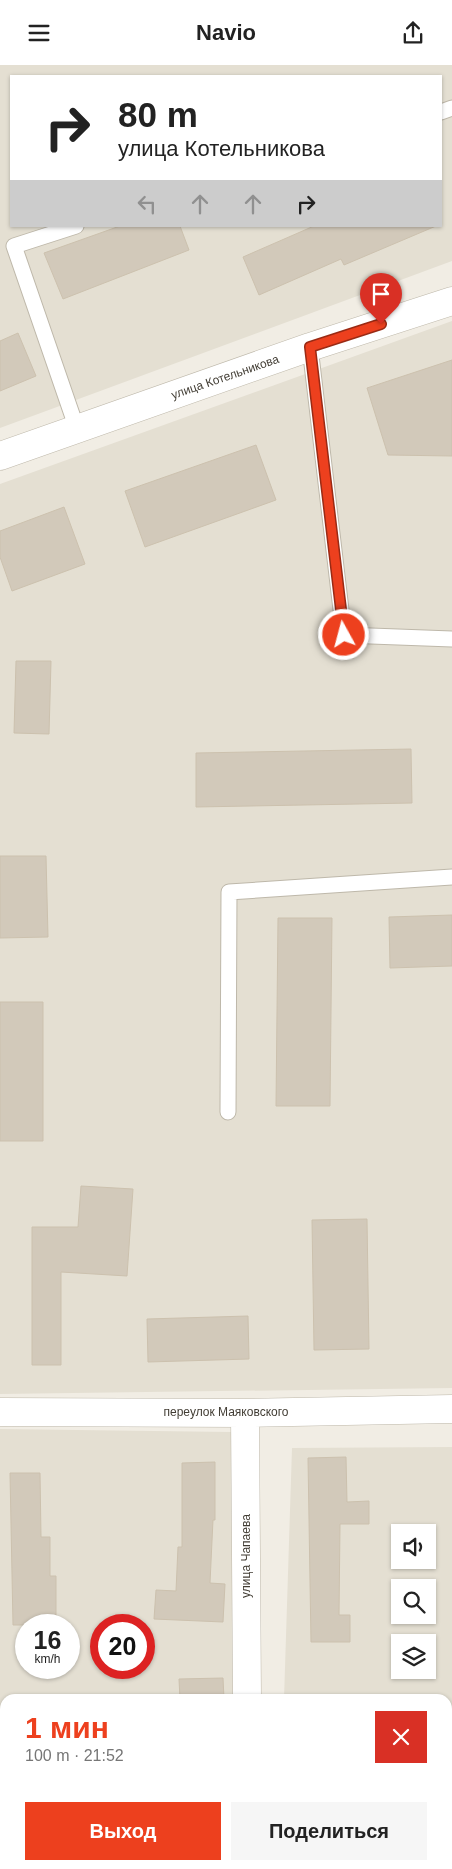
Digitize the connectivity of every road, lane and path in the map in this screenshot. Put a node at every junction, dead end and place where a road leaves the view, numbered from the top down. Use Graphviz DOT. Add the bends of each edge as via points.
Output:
graph roads {
  1 [pos="73,227"];
  2 [pos="452,301"];
  3 [pos="310,347"];
  4 [pos="78,429"];
  5 [pos="0,456"];
  6 [pos="452,639"];
  7 [pos="452,877"];
  8 [pos="228,1112"];
  9 [pos="452,1409"];
  10 [pos="0,1412"];
  11 [pos="245,1413"];
  12 [pos="247,1694"];
  1 -- 4 [label="lane" via="14,246"];
  2 -- 3 [label="street, улица Котельникова"];
  3 -- 4 [label="street, улица Котельникова"];
  3 -- 6 [label="lane" via="344,635"];
  4 -- 5 [label="street, улица Котельникова"];
  7 -- 8 [label="lane" via="229,892"];
  9 -- 11 [label="street, переулок Маяковского"];
  10 -- 11 [label="street, переулок Маяковского"];
  11 -- 12 [label="street, улица Чапаева"];
}
